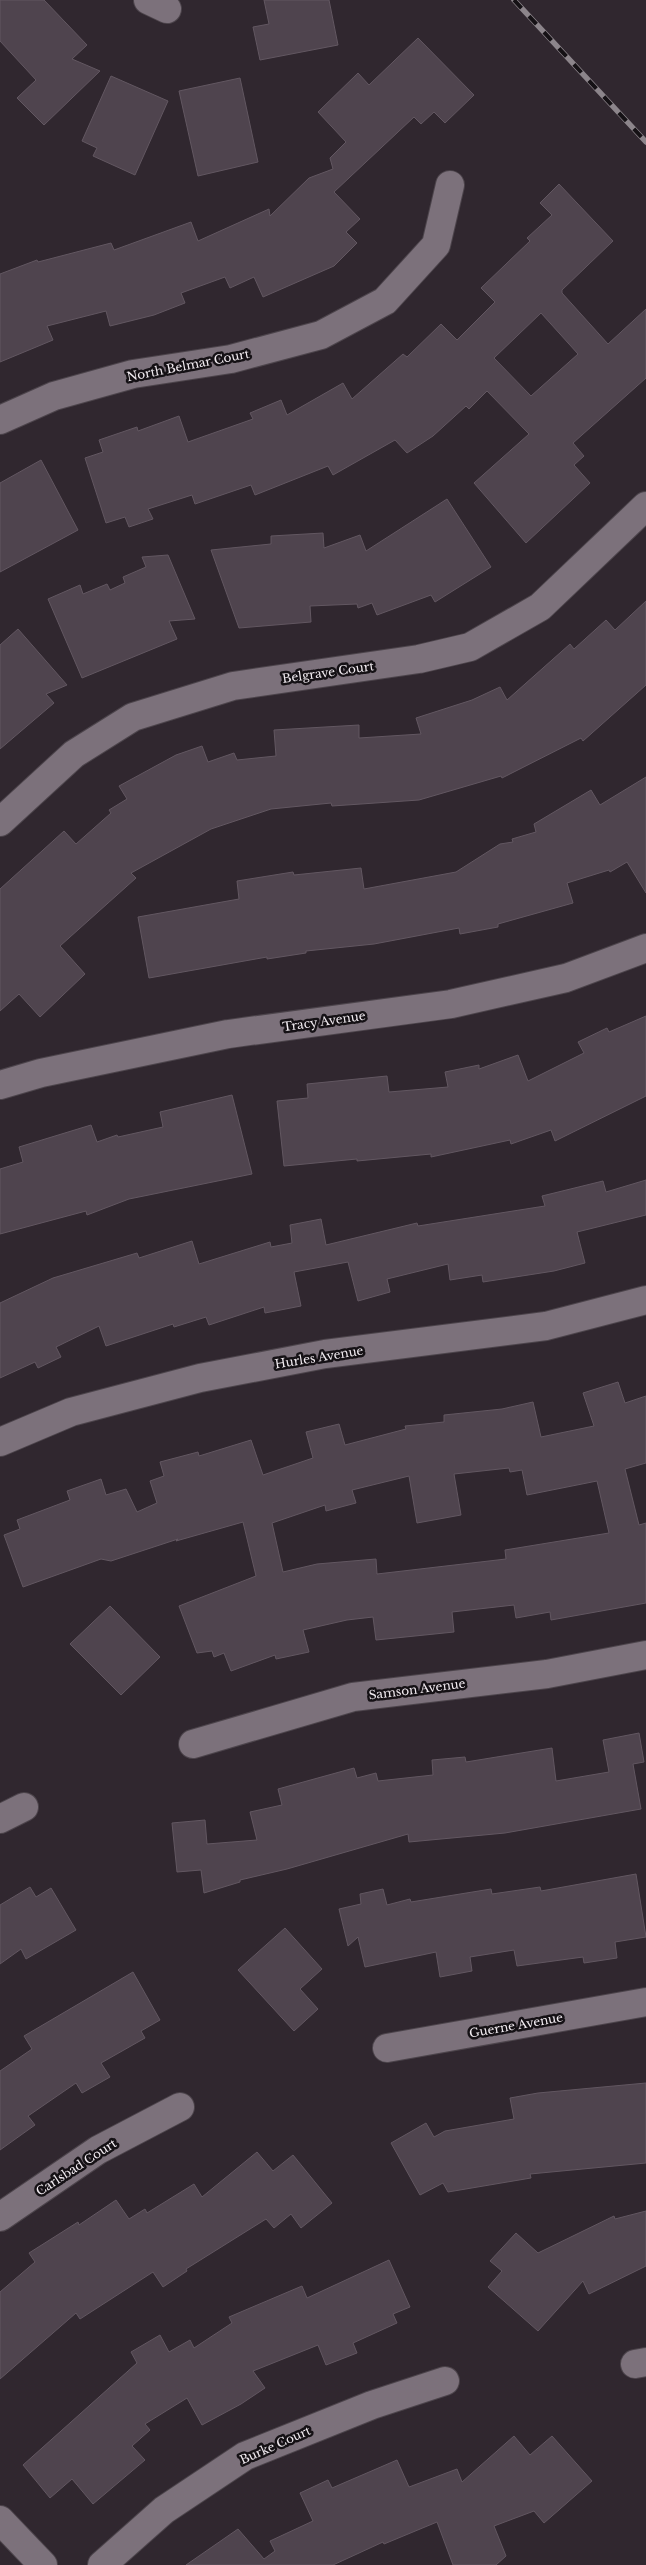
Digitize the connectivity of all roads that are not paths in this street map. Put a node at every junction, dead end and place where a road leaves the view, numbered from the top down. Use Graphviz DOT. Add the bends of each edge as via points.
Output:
graph roads {
  1 [pos="450,185"];
  2 [pos="0,420"];
  3 [pos="646,506"];
  4 [pos="0,822"];
  5 [pos="646,948"];
  6 [pos="0,1084"];
  7 [pos="646,1300"];
  8 [pos="0,1442"];
  9 [pos="646,1655"];
  10 [pos="193,1744"];
  11 [pos="24,1807"];
  12 [pos="0,1819"];
  13 [pos="646,2002"];
  14 [pos="386,2048"];
  15 [pos="180,2107"];
  16 [pos="0,2217"];
  17 [pos="445,2381"];
  18 [pos="0,2520"];
  19 [pos="43,2565"];
  20 [pos="102,2565"];
  1 -- 2 [label="street, North Belmar Court" via="436,245 385,301 321,335 231,359 134,374 54,396"];
  3 -- 4 [label="street, Belgrave Court" via="540,607 470,647 419,659 233,686 134,717 74,754"];
  5 -- 6 [label="street, Tracy Avenue" via="566,978 451,1004 228,1034"];
  7 -- 8 [label="street, Hurles Avenue" via="546,1326 325,1354 200,1378 71,1412"];
  9 -- 10 [label="street, Samson Avenue" via="547,1674 354,1697"];
  11 -- 12 [label="street"];
  13 -- 14 [label="street, Guerne Avenue"];
  15 -- 16 [label="street, Carlsbad Court" via="98,2150"];
  17 -- 20 [label="street, Burke Court" via="372,2404 246,2456 164,2510"];
  18 -- 19 [label="street"];
}
